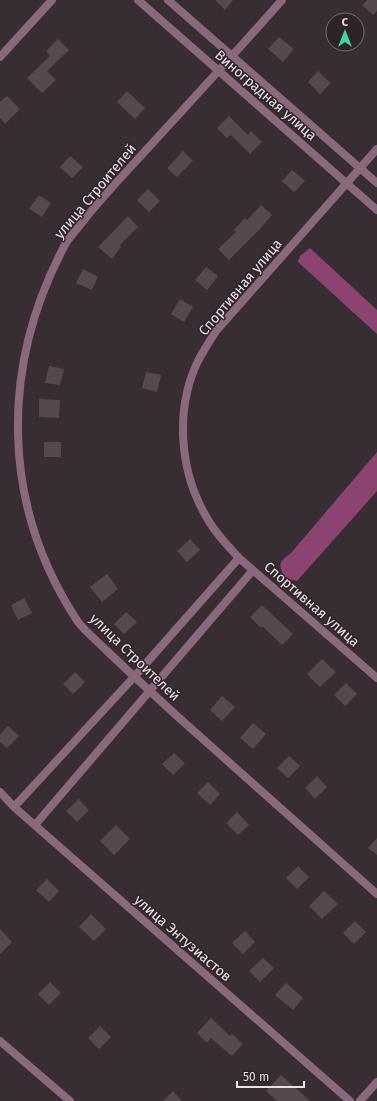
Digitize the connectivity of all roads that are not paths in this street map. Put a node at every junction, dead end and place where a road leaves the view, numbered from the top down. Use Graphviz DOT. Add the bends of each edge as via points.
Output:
graph roads {
  1 [pos="52,0"];
  2 [pos="138,0"];
  3 [pos="168,0"];
  4 [pos="282,0"];
  5 [pos="232,56"];
  6 [pos="0,57"];
  7 [pos="219,71"];
  8 [pos="377,149"];
  9 [pos="360,168"];
  10 [pos="377,183"];
  11 [pos="347,184"];
  12 [pos="377,210"];
  13 [pos="239,558"];
  14 [pos="253,570"];
  15 [pos="134,677"];
  16 [pos="377,678"];
  17 [pos="149,690"];
  18 [pos="0,792"];
  19 [pos="14,807"];
  20 [pos="34,825"];
  21 [pos="377,894"];
  22 [pos="0,1041"];
  23 [pos="377,1082"];
  24 [pos="70,1101"];
  25 [pos="350,1101"];
  26 [pos="360,1101"];
  1 -- 6 [label="street"];
  2 -- 7 [label="street, Виноградная улица"];
  3 -- 5 [label="street, Виноградная улица"];
  4 -- 5 [label="street, улица Строителей"];
  5 -- 7 [label="street, улица Строителей"];
  5 -- 9 [label="street, Виноградная улица"];
  7 -- 11 [label="street, Виноградная улица"];
  7 -- 15 [label="street, улица Строителей" via="101,199 67,241 40,290 25,329 15,370 11,414 12,458 20,500 33,543 53,584 80,625"];
  8 -- 9 [label="street, Спортивная улица"];
  9 -- 10 [label="street, Виноградная улица"];
  9 -- 11 [label="street, Спортивная улица"];
  11 -- 12 [label="street, Виноградная улица"];
  11 -- 13 [label="street, Спортивная улица" via="216,331 200,358 189,386 183,416 184,449 191,484 206,518"];
  13 -- 14 [label="street, Спортивная улица"];
  13 -- 15 [label="street"];
  14 -- 16 [label="street, Спортивная улица"];
  14 -- 17 [label="street"];
  15 -- 17 [label="street, улица Строителей"];
  15 -- 19 [label="street"];
  17 -- 20 [label="street"];
  17 -- 21 [label="street, улица Строителей"];
  18 -- 19 [label="street, улица Энтузиастов"];
  19 -- 20 [label="street, улица Энтузиастов"];
  20 -- 25 [label="street, улица Энтузиастов"];
  22 -- 24 [label="street"];
  23 -- 26 [label="street"];
}
